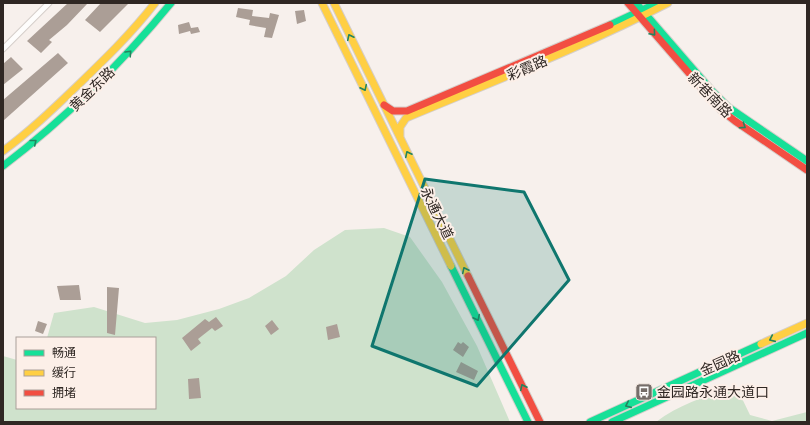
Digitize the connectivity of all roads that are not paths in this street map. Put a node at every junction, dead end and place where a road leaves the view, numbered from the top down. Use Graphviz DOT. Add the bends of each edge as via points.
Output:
graph roads {
  1 [pos="49,3"];
  2 [pos="155,3"];
  3 [pos="171,3"];
  4 [pos="322,3"];
  5 [pos="334,3"];
  6 [pos="628,3"];
  7 [pos="636,3"];
  8 [pos="657,3"];
  9 [pos="668,3"];
  10 [pos="641,14"];
  11 [pos="3,49"];
  12 [pos="384,105"];
  13 [pos="401,141"];
  14 [pos="3,151"];
  15 [pos="807,161"];
  16 [pos="3,166"];
  17 [pos="807,170"];
  18 [pos="807,323"];
  19 [pos="807,333"];
  20 [pos="528,422"];
  21 [pos="540,422"];
  22 [pos="590,422"];
  23 [pos="612,422"];
  1 -- 11 [label="street"];
  2 -- 14 [label="main road, 黄金东路" via="124,41 99,66"];
  16 -- 3 [label="main road, 黄金东路, one-way" via="44,133 102,79"];
  4 -- 20 [label="main road, 永通大道, one-way"];
  12 -- 5 [label="main road, 永通大道, one-way"];
  6 -- 10 [label="main road, 新巷南路"];
  7 -- 10 [label="main road, 新巷南路"];
  8 -- 10 [label="main road, 彩霞路"];
  9 -- 10 [label="main road, 彩霞路"];
  10 -- 12 [label="main road, 彩霞路" via="407,111 393,111"];
  10 -- 13 [label="main road, 彩霞路" via="578,46 406,118 400,128"];
  10 -- 15 [label="main road, 新巷南路" via="728,107"];
  10 -- 17 [label="main road, 新巷南路, one-way" via="721,110"];
  12 -- 13 [label="main road, 永通大道"];
  21 -- 13 [label="main road, 永通大道, one-way"];
  18 -- 22 [label="main road, 金园路, one-way"];
  19 -- 23 [label="main road, 金园路"];
}
